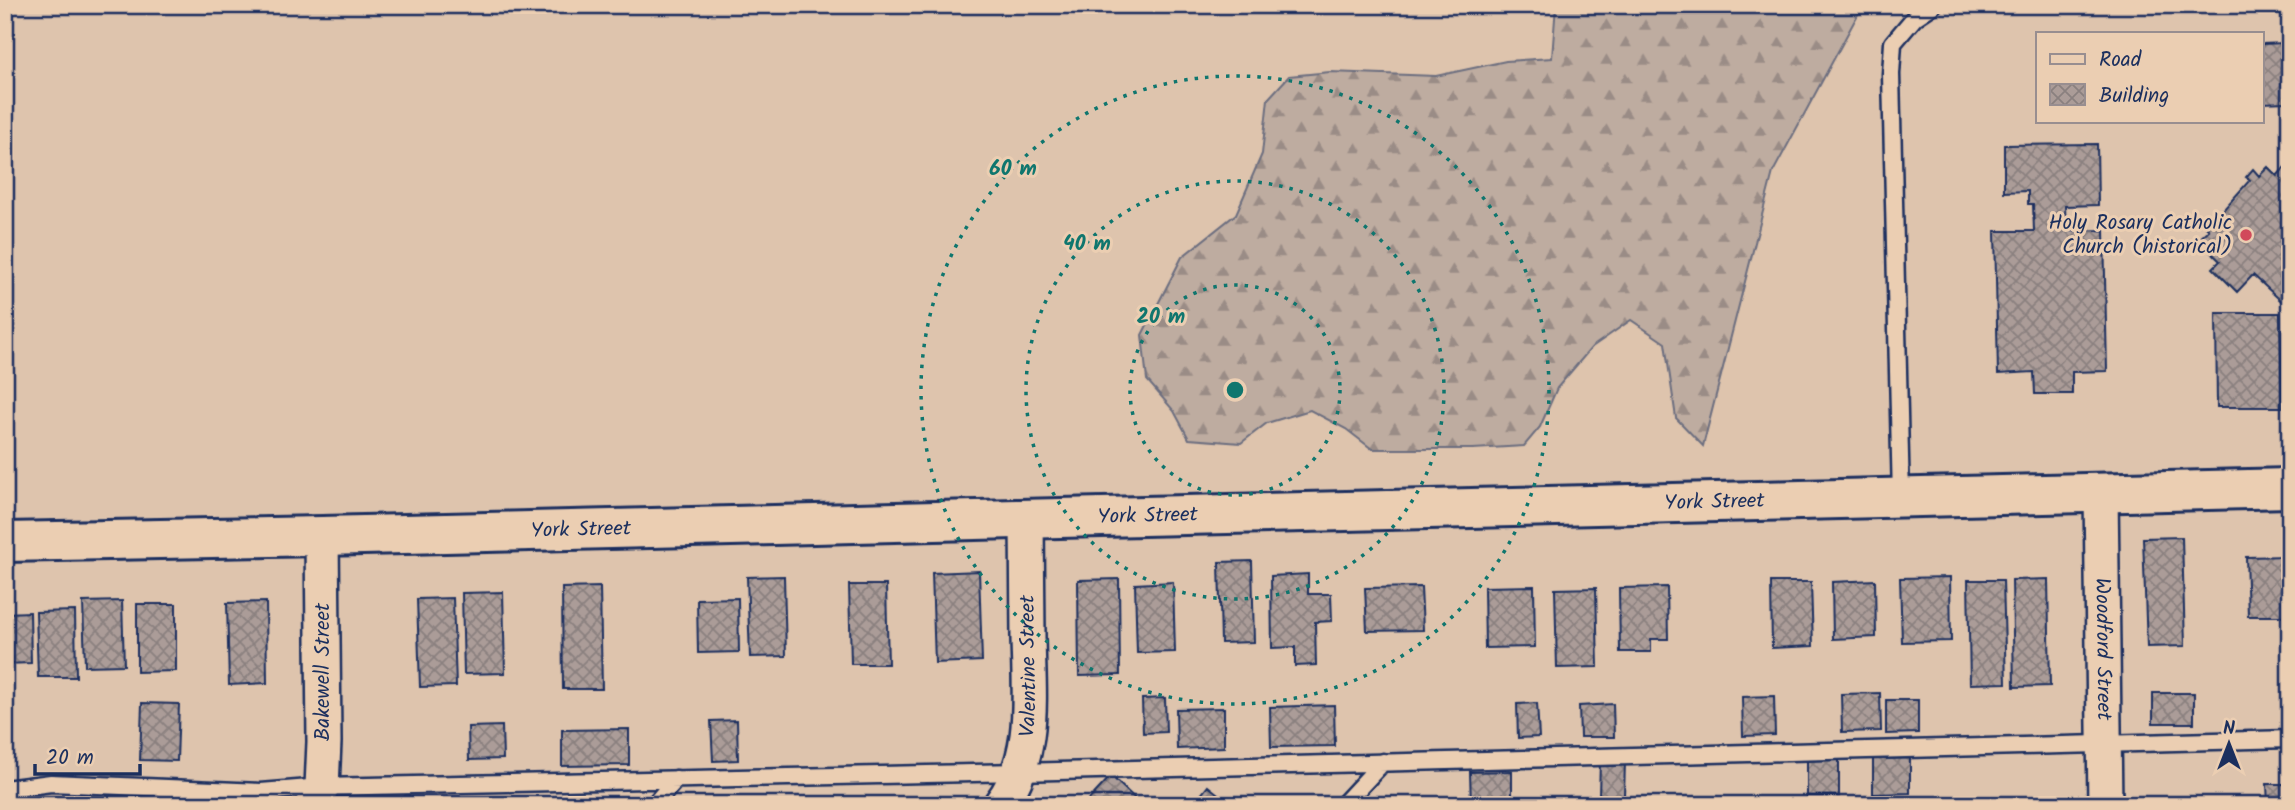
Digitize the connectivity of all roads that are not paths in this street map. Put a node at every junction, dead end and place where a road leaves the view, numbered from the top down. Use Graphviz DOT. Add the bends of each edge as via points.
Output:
graph roads {
  1 [pos="1933,5"];
  2 [pos="2290,488"];
  3 [pos="2101,493"];
  4 [pos="1901,498"];
  5 [pos="1027,519"];
  6 [pos="322,536"];
  7 [pos="5,542"];
  8 [pos="2290,739"];
  9 [pos="2105,743"];
  10 [pos="1383,762"];
  11 [pos="1019,772"];
  12 [pos="677,779"];
  13 [pos="5,789"];
  14 [pos="317,796"];
  15 [pos="653,805"];
  16 [pos="1000,805"];
  17 [pos="1343,805"];
  18 [pos="2105,805"];
  1 -- 4 [label="lane" via="1915,17 1894,43 1891,74"];
  2 -- 3 [label="street, York Street"];
  3 -- 4 [label="street, York Street"];
  3 -- 9 [label="street, Woodford Street"];
  4 -- 5 [label="street, York Street"];
  5 -- 6 [label="street, York Street"];
  5 -- 11 [label="street, Valentine Street" via="1030,722"];
  6 -- 7 [label="street, York Street"];
  6 -- 14 [label="street, Bakewell Street" via="324,742"];
  8 -- 9 [label="lane"];
  9 -- 10 [label="lane"];
  9 -- 18 [label="street, Woodford Street"];
  10 -- 11 [label="lane"];
  10 -- 17 [label="lane"];
  11 -- 12 [label="lane"];
  11 -- 16 [label="street, Valentine Street"];
  12 -- 14 [label="lane"];
  12 -- 15 [label="lane"];
  13 -- 14 [label="lane" via="51,783"];
}
